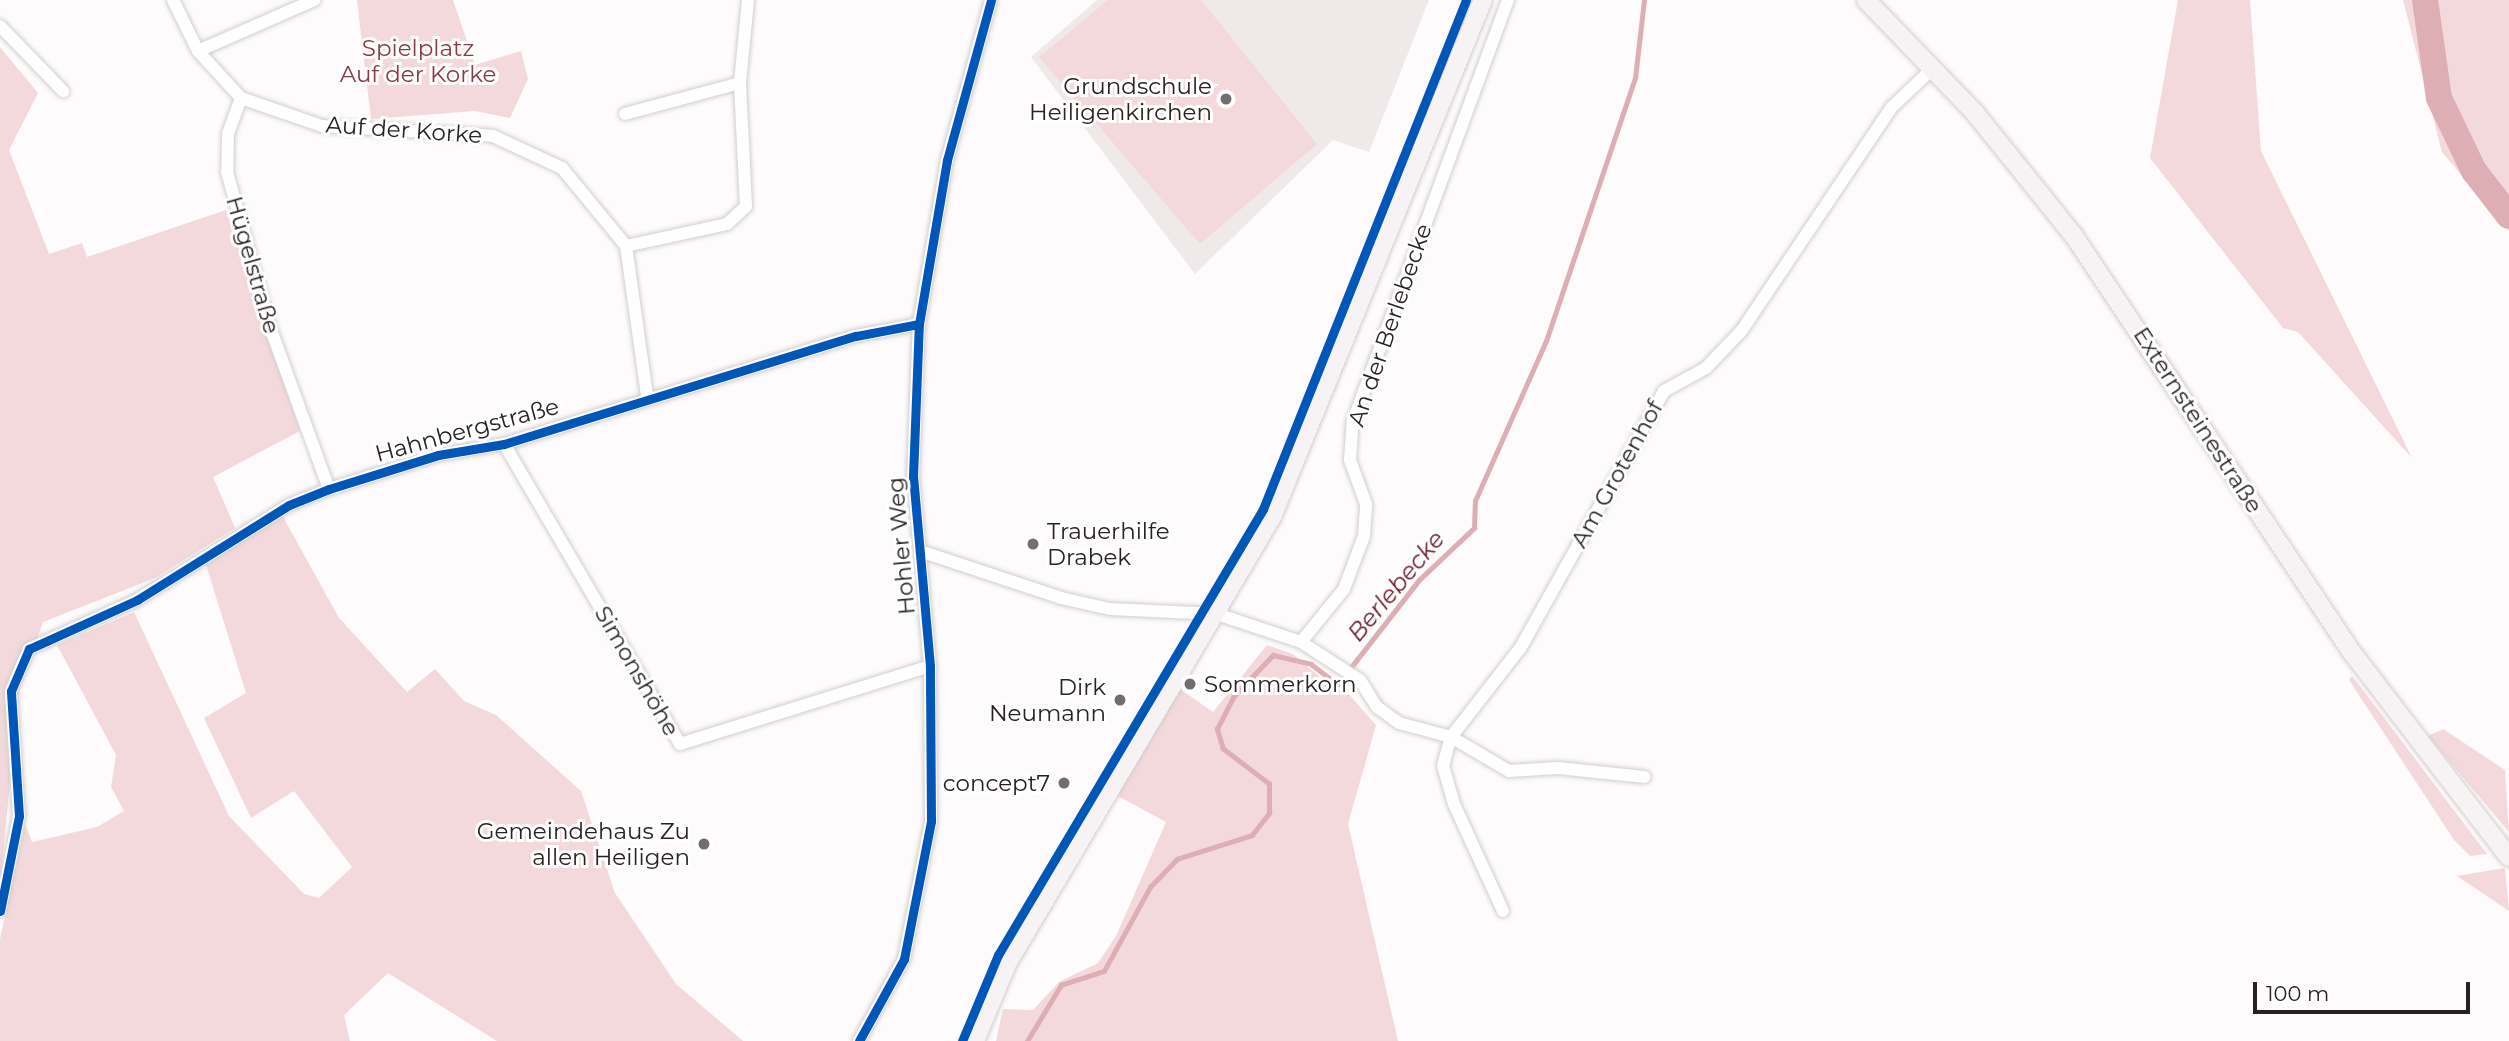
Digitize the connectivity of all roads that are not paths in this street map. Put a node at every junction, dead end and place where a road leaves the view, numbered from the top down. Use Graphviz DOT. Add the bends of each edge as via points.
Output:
graph roads {
  1 [pos="173,0"];
  2 [pos="314,0"];
  3 [pos="748,0"];
  4 [pos="991,0"];
  5 [pos="1483,0"];
  6 [pos="1508,0"];
  7 [pos="1866,0"];
  8 [pos="0,26"];
  9 [pos="198,51"];
  10 [pos="1934,67"];
  11 [pos="740,83"];
  12 [pos="63,91"];
  13 [pos="241,98"];
  14 [pos="625,114"];
  15 [pos="626,246"];
  16 [pos="919,324"];
  17 [pos="647,397"];
  18 [pos="504,444"];
  19 [pos="329,489"];
  20 [pos="920,551"];
  21 [pos="1217,614"];
  22 [pos="1301,642"];
  23 [pos="930,666"];
  24 [pos="1451,737"];
  25 [pos="1645,777"];
  26 [pos="2509,857"];
  27 [pos="0,911"];
  28 [pos="1503,911"];
  29 [pos="859,1041"];
  30 [pos="975,1041"];
  1 -- 9 [label="street"];
  2 -- 9 [label="street"];
  3 -- 11 [label="street"];
  4 -- 16 [label="street, Hohler Weg" via="947,160"];
  5 -- 21 [label="main road" via="1290,475"];
  6 -- 22 [label="street, An der Berlebecke" via="1353,421 1350,460 1366,505 1364,536 1344,589"];
  7 -- 10 [label="main road, Externsteinestraße"];
  8 -- 12 [label="street"];
  9 -- 13 [label="street"];
  10 -- 24 [label="street, Am Grotenhof" via="1891,108 1742,330 1706,368 1664,391 1521,648"];
  10 -- 26 [label="main road, Externsteinestraße" via="2074,236 2350,650"];
  11 -- 14 [label="street"];
  11 -- 15 [label="street" via="746,206 727,223"];
  13 -- 15 [label="street, Auf der Korke" via="322,126 466,130 528,148 562,168"];
  13 -- 19 [label="street, Hügelstraße" via="228,133 227,172 270,327"];
  15 -- 17 [label="street"];
  16 -- 17 [label="street, Hahnbergstraße" via="856,336"];
  16 -- 20 [label="street, Hohler Weg" via="913,477"];
  17 -- 18 [label="street, Hahnbergstraße"];
  18 -- 19 [label="street, Hahnbergstraße" via="438,455"];
  18 -- 23 [label="street, Simonshöhe" via="680,744"];
  19 -- 27 [label="street, Hahnbergstraße" via="289,505 137,600 29,649 11,691 19,816"];
  20 -- 21 [label="street" via="1110,609"];
  20 -- 23 [label="street, Hohler Weg"];
  21 -- 22 [label="street"];
  21 -- 30 [label="main road" via="1007,964"];
  22 -- 24 [label="street" via="1360,681 1377,708 1399,723"];
  23 -- 29 [label="street, Hohler Weg" via="931,821 917,913 904,959"];
  24 -- 25 [label="street" via="1509,771 1558,768"];
  24 -- 28 [label="street" via="1443,766 1454,804"];
}
